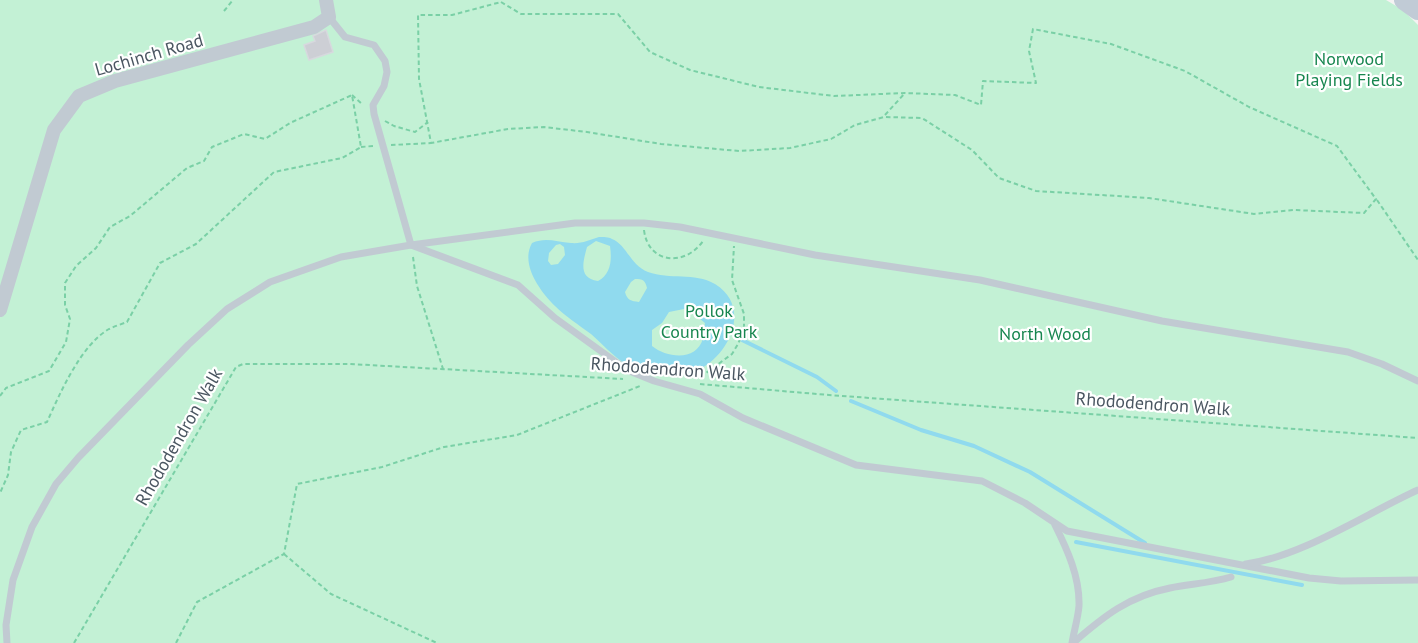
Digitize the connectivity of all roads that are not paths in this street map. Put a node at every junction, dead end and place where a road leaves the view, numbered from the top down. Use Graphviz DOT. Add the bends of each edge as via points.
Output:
graph roads {
  1 [pos="326,0"];
  2 [pos="1404,0"];
  3 [pos="1418,10"];
  4 [pos="329,17"];
  5 [pos="411,245"];
  6 [pos="0,309"];
  7 [pos="1418,381"];
  8 [pos="1418,490"];
  9 [pos="1054,524"];
  10 [pos="1238,565"];
  11 [pos="1231,577"];
  12 [pos="1418,580"];
  13 [pos="7,643"];
  14 [pos="1072,643"];
  1 -- 4 [label="street"];
  2 -- 3 [label="main road"];
  4 -- 5 [label="lane" via="345,37 374,45 384,61 387,72 373,105 374,114"];
  4 -- 6 [label="street, Lochinch Road" via="314,27 115,81 79,96 54,130"];
  5 -- 7 [label="lane" via="575,223 644,223 980,280 1162,321 1348,352"];
  5 -- 9 [label="lane" via="518,285 627,370 700,394 743,418 856,465 982,481 1025,503"];
  5 -- 13 [label="lane" via="341,257 270,282 227,309 188,345 56,484 32,527 13,580"];
  8 -- 10 [label="lane" via="1276,558"];
  9 -- 10 [label="lane" via="1067,531"];
  9 -- 14 [label="lane" via="1078,588"];
  10 -- 12 [label="lane" via="1341,581"];
  11 -- 14 [label="lane" via="1143,595 1103,616"];
}
